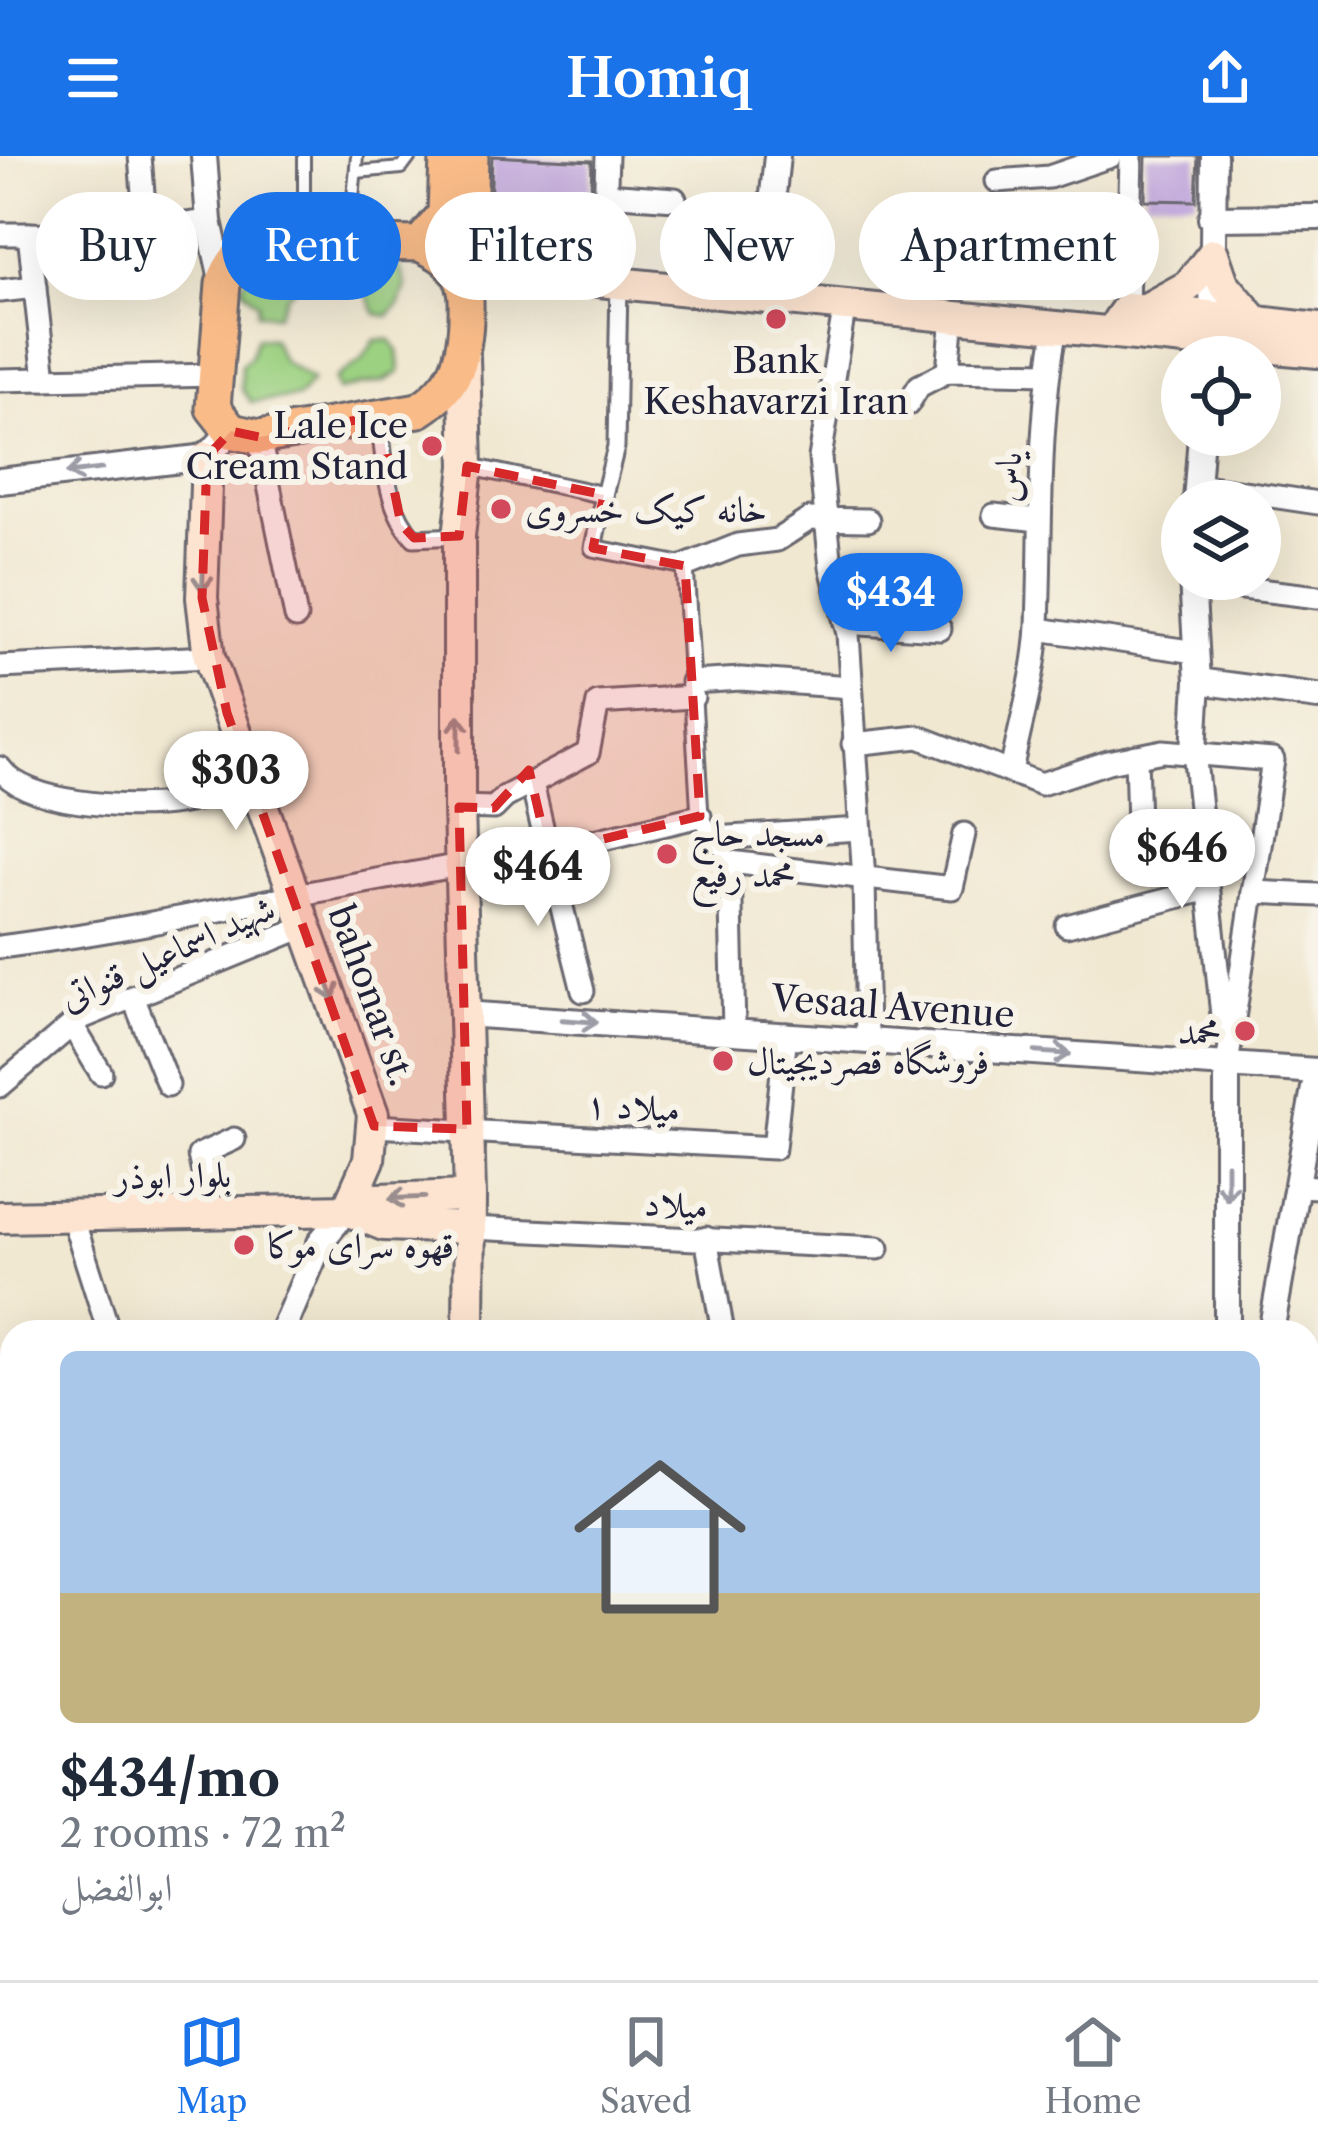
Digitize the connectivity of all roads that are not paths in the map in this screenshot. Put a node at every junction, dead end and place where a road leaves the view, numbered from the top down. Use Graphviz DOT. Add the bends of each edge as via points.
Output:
graph roads {
  1 [pos="140,156"];
  2 [pos="204,156"];
  3 [pos="304,156"];
  4 [pos="357,156"];
  5 [pos="411,156"];
  6 [pos="447,156"];
  7 [pos="471,156"];
  8 [pos="607,156"];
  9 [pos="777,156"];
  10 [pos="1112,156"];
  11 [pos="1131,156"];
  12 [pos="1214,156"];
  13 [pos="391,162"];
  14 [pos="356,172"];
  15 [pos="997,181"];
  16 [pos="143,192"];
  17 [pos="304,192"];
  18 [pos="354,192"];
  19 [pos="470,192"];
  20 [pos="606,192"];
  21 [pos="773,192"];
  22 [pos="1318,217"];
  23 [pos="1211,218"];
  24 [pos="209,221"];
  25 [pos="198,223"];
  26 [pos="0,234"];
  27 [pos="29,234"];
  28 [pos="36,234"];
  29 [pos="401,244"];
  30 [pos="420,244"];
  31 [pos="425,246"];
  32 [pos="1213,254"];
  33 [pos="636,275"];
  34 [pos="222,280"];
  35 [pos="35,287"];
  36 [pos="835,287"];
  37 [pos="0,291"];
  38 [pos="222,295"];
  39 [pos="467,300"];
  40 [pos="612,300"];
  41 [pos="845,304"];
  42 [pos="953,316"];
  43 [pos="1129,316"];
  44 [pos="1255,321"];
  45 [pos="1055,327"];
  46 [pos="1318,329"];
  47 [pos="1202,334"];
  48 [pos="1318,352"];
  49 [pos="464,356"];
  50 [pos="948,371"];
  51 [pos="1047,373"];
  52 [pos="215,375"];
  53 [pos="45,379"];
  54 [pos="0,380"];
  55 [pos="908,404"];
  56 [pos="379,416"];
  57 [pos="245,434"];
  58 [pos="207,457"];
  59 [pos="467,463"];
  60 [pos="0,481"];
  61 [pos="604,495"];
  62 [pos="1281,500"];
  63 [pos="1318,503"];
  64 [pos="994,515"];
  65 [pos="826,518"];
  66 [pos="868,520"];
  67 [pos="1038,520"];
  68 [pos="459,536"];
  69 [pos="685,566"];
  70 [pos="1281,592"];
  71 [pos="1318,597"];
  72 [pos="1193,600"];
  73 [pos="296,617"];
  74 [pos="845,623"];
  75 [pos="940,629"];
  76 [pos="1038,629"];
  77 [pos="1196,652"];
  78 [pos="209,657"];
  79 [pos="0,667"];
  80 [pos="1198,681"];
  81 [pos="850,687"];
  82 [pos="693,690"];
  83 [pos="1318,697"];
  84 [pos="853,744"];
  85 [pos="1194,751"];
  86 [pos="1136,756"];
  87 [pos="0,768"];
  88 [pos="1012,772"];
  89 [pos="252,780"];
  90 [pos="532,783"];
  91 [pos="459,807"];
  92 [pos="700,816"];
  93 [pos="1138,826"];
  94 [pos="860,829"];
  95 [pos="964,834"];
  96 [pos="714,838"];
  97 [pos="548,852"];
  98 [pos="730,862"];
  99 [pos="462,865"];
  100 [pos="864,880"];
  101 [pos="1208,889"];
  102 [pos="1253,892"];
  103 [pos="295,895"];
  104 [pos="1318,895"];
  105 [pos="306,926"];
  106 [pos="1067,926"];
  107 [pos="0,946"];
  108 [pos="583,991"];
  109 [pos="133,997"];
  110 [pos="463,1014"];
  111 [pos="72,1025"];
  112 [pos="734,1031"];
  113 [pos="786,1034"];
  114 [pos="867,1040"];
  115 [pos="1227,1065"];
  116 [pos="1318,1070"];
  117 [pos="101,1073"];
  118 [pos="168,1085"];
  119 [pos="0,1086"];
  120 [pos="374,1126"];
  121 [pos="467,1129"];
  122 [pos="234,1139"];
  123 [pos="1307,1187"];
  124 [pos="470,1196"];
  125 [pos="347,1210"];
  126 [pos="212,1213"];
  127 [pos="72,1216"];
  128 [pos="0,1217"];
  129 [pos="470,1228"];
  130 [pos="706,1238"];
  131 [pos="878,1248"];
  132 [pos="106,1320"];
  133 [pos="287,1320"];
  134 [pos="469,1320"];
  135 [pos="721,1320"];
  136 [pos="1227,1320"];
  137 [pos="1273,1320"];
  1 -- 16 [label="street"];
  2 -- 24 [label="street"];
  3 -- 17 [label="lane"];
  4 -- 14 [label="lane"];
  5 -- 13 [label="lane" via="403,168"];
  6 -- 30 [label="main road" via="445,214"];
  7 -- 19 [label="main road"];
  8 -- 20 [label="street"];
  9 -- 21 [label="street"];
  10 -- 15 [label="street" via="1049,177"];
  11 -- 43 [label="street"];
  12 -- 23 [label="street"];
  13 -- 14 [label="lane"];
  14 -- 18 [label="lane"];
  22 -- 23 [label="street"];
  23 -- 32 [label="street"];
  24 -- 25 [label="street"];
  24 -- 34 [label="street"];
  26 -- 27 [label="street"];
  27 -- 28 [label="street"];
  27 -- 35 [label="street"];
  29 -- 30 [label="main road"];
  30 -- 31 [label="main road"];
  32 -- 43 [label="main road" via="1188,286"];
  32 -- 44 [label="main road" via="1222,284"];
  32 -- 47 [label="street"];
  33 -- 41 [label="main road"];
  35 -- 37 [label="street"];
  35 -- 53 [label="street"];
  36 -- 43 [label="main road"];
  38 -- 52 [label="main road"];
  39 -- 49 [label="main road"];
  40 -- 61 [label="street" via="616,448"];
  41 -- 42 [label="main road"];
  41 -- 65 [label="street" via="820,458"];
  42 -- 45 [label="main road"];
  42 -- 50 [label="street"];
  43 -- 45 [label="main road"];
  43 -- 47 [label="main road"];
  44 -- 46 [label="main road"];
  44 -- 47 [label="main road"];
  45 -- 51 [label="street, یاس"];
  47 -- 48 [label="main road"];
  49 -- 56 [label="main road" via="439,397 419,410"];
  49 -- 59 [label="main road"];
  50 -- 51 [label="street"];
  50 -- 55 [label="street" via="919,386"];
  51 -- 67 [label="street, یاس"];
  52 -- 53 [label="street"];
  52 -- 57 [label="main road" via="213,409"];
  53 -- 54 [label="street"];
  56 -- 57 [label="main road"];
  56 -- 68 [label="street" via="401,524 415,538"];
  57 -- 58 [label="street"];
  57 -- 73 [label="street"];
  58 -- 60 [label="street, one-way"];
  58 -- 78 [label="main road, bahonar st., one-way" via="202,598"];
  59 -- 61 [label="street"];
  59 -- 68 [label="main road"];
  61 -- 69 [label="street" via="593,548"];
  62 -- 63 [label="street"];
  64 -- 67 [label="street"];
  65 -- 66 [label="street"];
  65 -- 69 [label="street"];
  65 -- 74 [label="street"];
  67 -- 76 [label="street, یاس"];
  91 -- 68 [label="main road, one-way"];
  69 -- 82 [label="street"];
  70 -- 71 [label="street"];
  72 -- 77 [label="street"];
  74 -- 75 [label="street"];
  74 -- 81 [label="street"];
  76 -- 77 [label="street"];
  76 -- 88 [label="street, یاس"];
  77 -- 80 [label="street"];
  78 -- 79 [label="street"];
  78 -- 89 [label="main road, bahonar st."];
  80 -- 83 [label="street"];
  80 -- 85 [label="street"];
  81 -- 82 [label="street" via="741,679"];
  81 -- 84 [label="street"];
  82 -- 90 [label="street" via="598,703 588,753"];
  82 -- 92 [label="street"];
  84 -- 88 [label="street" via="919,737"];
  84 -- 94 [label="street"];
  85 -- 86 [label="street"];
  85 -- 101 [label="street"];
  85 -- 102 [label="street" via="1273,760"];
  86 -- 88 [label="street" via="1041,784"];
  86 -- 93 [label="street"];
  87 -- 89 [label="street" via="33,791 123,805 172,804"];
  89 -- 103 [label="main road, bahonar st."];
  90 -- 91 [label="street" via="494,808"];
  90 -- 97 [label="street"];
  91 -- 99 [label="main road"];
  92 -- 96 [label="street"];
  92 -- 97 [label="street"];
  94 -- 96 [label="street"];
  94 -- 100 [label="street"];
  95 -- 100 [label="street" via="952,888"];
  96 -- 98 [label="street"];
  97 -- 108 [label="street"];
  98 -- 100 [label="street"];
  98 -- 112 [label="street"];
  99 -- 103 [label="street"];
  99 -- 110 [label="main road"];
  100 -- 114 [label="street"];
  101 -- 106 [label="street"];
  101 -- 115 [label="street"];
  102 -- 104 [label="street"];
  102 -- 115 [label="street"];
  103 -- 105 [label="main road, bahonar st."];
  103 -- 107 [label="street"];
  105 -- 109 [label="street, شهید اسماعیل قنواتی"];
  105 -- 120 [label="main road, bahonar st., one-way"];
  109 -- 111 [label="street, شهید اسماعیل قنواتی"];
  109 -- 118 [label="street"];
  110 -- 112 [label="street, Vesaal Avenue, one-way"];
  110 -- 121 [label="main road"];
  111 -- 117 [label="street"];
  111 -- 119 [label="street, شهید اسماعیل قنواتی"];
  112 -- 113 [label="street, Vesaal Avenue"];
  113 -- 114 [label="street, Vesaal Avenue"];
  113 -- 121 [label="street, میلاد ۱" via="774,1148"];
  114 -- 115 [label="street, Vesaal Avenue, one-way"];
  115 -- 116 [label="street, Vesaal Avenue"];
  115 -- 136 [label="street, one-way"];
  116 -- 123 [label="street"];
  120 -- 121 [label="street, میلاد ۱"];
  120 -- 125 [label="main road, bahonar st."];
  121 -- 124 [label="main road"];
  122 -- 126 [label="street" via="199,1156"];
  123 -- 137 [label="street"];
  124 -- 125 [label="main road, one-way" via="377,1199"];
  124 -- 129 [label="main road"];
  125 -- 126 [label="main road, بلوار ابوذر"];
  125 -- 129 [label="main road" via="384,1225"];
  125 -- 133 [label="street" via="321,1241"];
  126 -- 127 [label="main road, بلوار ابوذر"];
  127 -- 128 [label="main road, بلوار ابوذر"];
  127 -- 132 [label="street"];
  129 -- 130 [label="street, میلاد"];
  129 -- 134 [label="main road"];
  130 -- 131 [label="street, میلاد"];
  130 -- 135 [label="street"];
}
